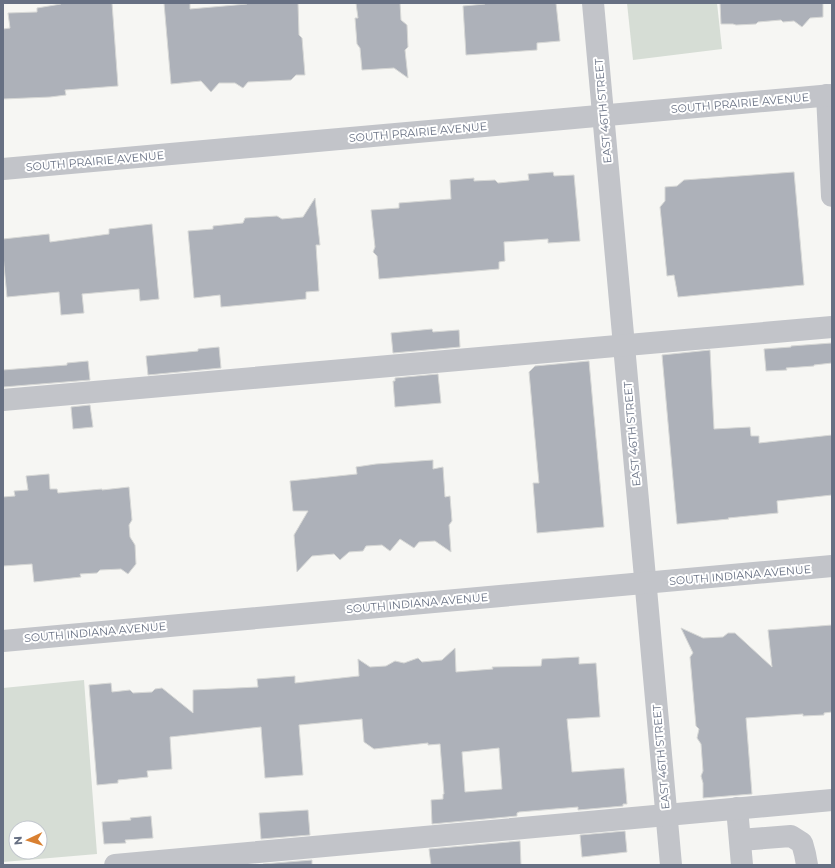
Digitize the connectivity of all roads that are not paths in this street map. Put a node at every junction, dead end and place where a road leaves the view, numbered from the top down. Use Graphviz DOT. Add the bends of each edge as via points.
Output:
graph roads {
  1 [pos="593,3"];
  2 [pos="830,95"];
  3 [pos="604,115"];
  4 [pos="3,169"];
  5 [pos="832,196"];
  6 [pos="832,327"];
  7 [pos="624,346"];
  8 [pos="3,400"];
  9 [pos="832,566"];
  10 [pos="646,583"];
  11 [pos="3,641"];
  12 [pos="832,800"];
  13 [pos="737,808"];
  14 [pos="666,814"];
  15 [pos="740,840"];
  16 [pos="115,865"];
  17 [pos="671,865"];
  18 [pos="742,865"];
  19 [pos="806,865"];
  1 -- 3 [label="street, EAST 46TH STREET"];
  2 -- 3 [label="street, SOUTH PRAIRIE AVENUE"];
  2 -- 5 [label="street"];
  3 -- 4 [label="street, SOUTH PRAIRIE AVENUE"];
  3 -- 7 [label="street, EAST 46TH STREET"];
  6 -- 7 [label="street"];
  7 -- 8 [label="street"];
  7 -- 10 [label="street, EAST 46TH STREET"];
  9 -- 10 [label="street, SOUTH INDIANA AVENUE"];
  10 -- 11 [label="street, SOUTH INDIANA AVENUE"];
  10 -- 14 [label="street, EAST 46TH STREET"];
  12 -- 13 [label="street"];
  13 -- 14 [label="street"];
  13 -- 15 [label="street"];
  14 -- 16 [label="street"];
  14 -- 17 [label="street, EAST 46TH STREET"];
  15 -- 18 [label="street"];
  15 -- 19 [label="street" via="791,836 802,843"];
}
